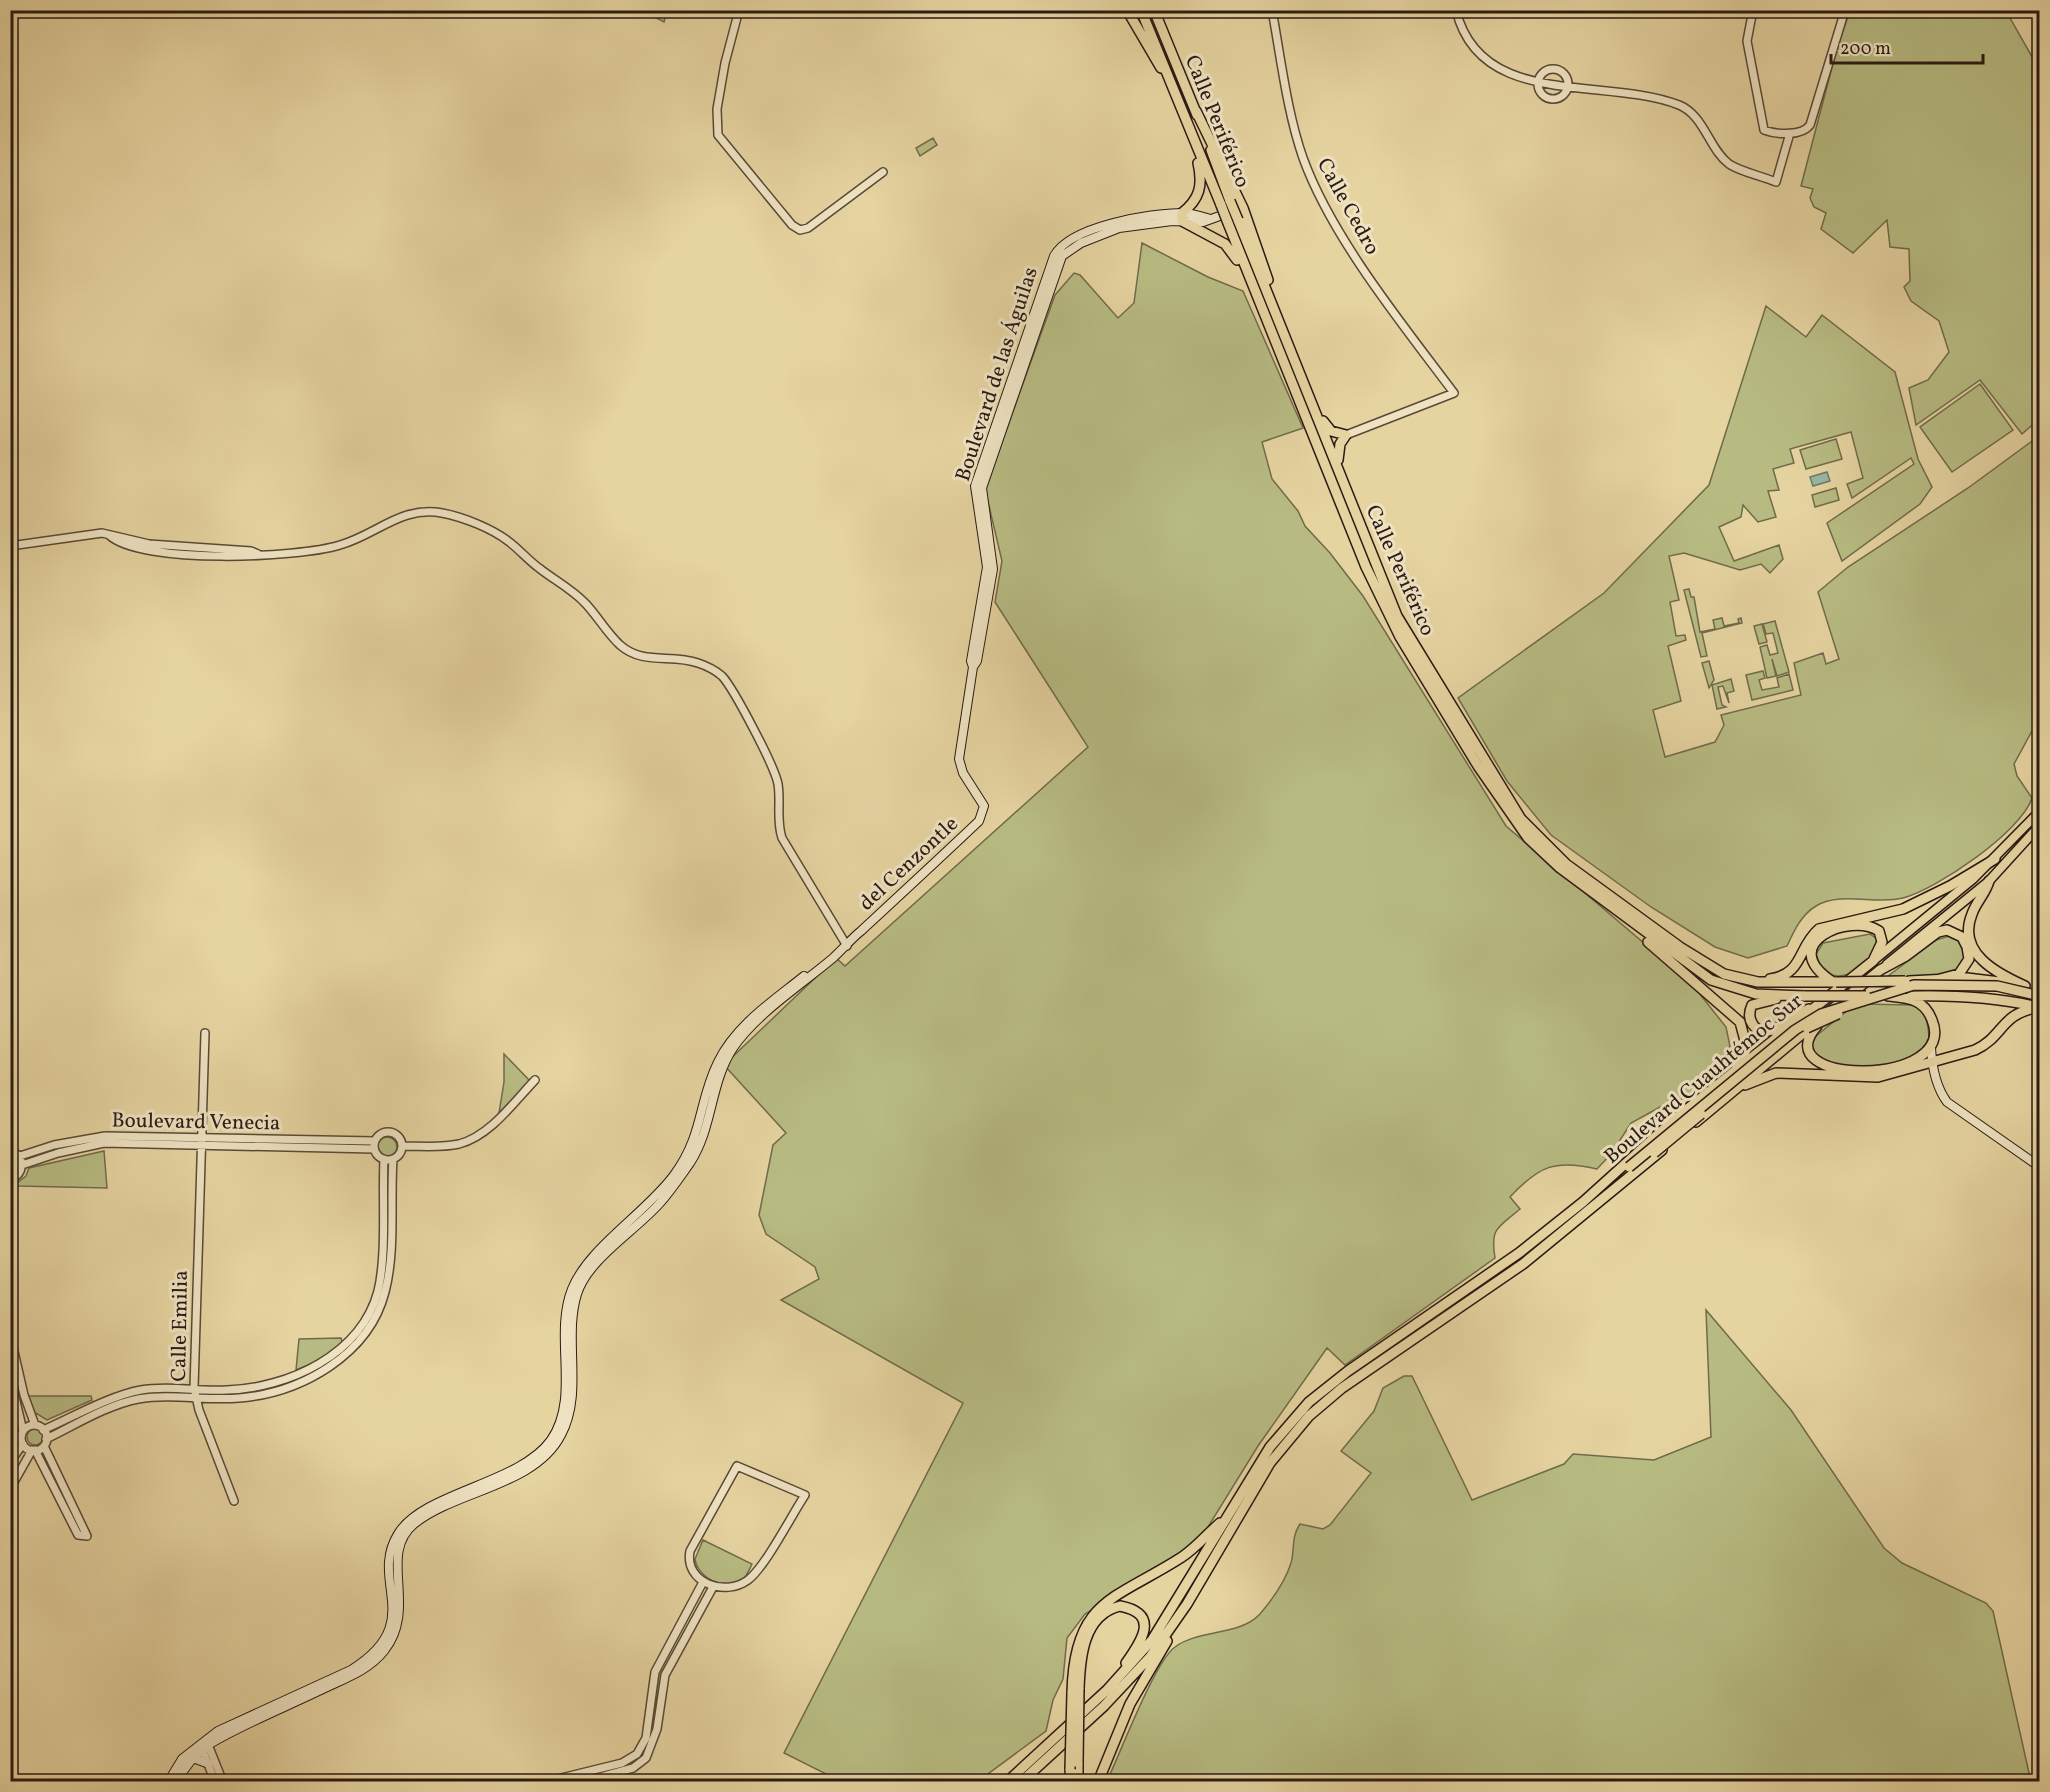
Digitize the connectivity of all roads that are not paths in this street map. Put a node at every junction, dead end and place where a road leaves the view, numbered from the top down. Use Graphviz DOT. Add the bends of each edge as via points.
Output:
graph roads {
  1 [pos="739,10"];
  2 [pos="1127,10"];
  3 [pos="1141,10"];
  4 [pos="1154,10"];
  5 [pos="1272,10"];
  6 [pos="1456,10"];
  7 [pos="1753,10"];
  8 [pos="1845,10"];
  9 [pos="1538,81"];
  10 [pos="1568,86"];
  11 [pos="1174,87"];
  12 [pos="1196,111"];
  13 [pos="1189,129"];
  14 [pos="1790,132"];
  15 [pos="883,172"];
  16 [pos="1243,208"];
  17 [pos="1182,217"];
  18 [pos="1233,221"];
  19 [pos="1254,286"];
  20 [pos="1274,309"];
  21 [pos="1315,410"];
  22 [pos="1346,435"];
  23 [pos="1339,467"];
  24 [pos="10,546"];
  25 [pos="984,811"];
  26 [pos="2040,811"];
  27 [pos="2040,825"];
  28 [pos="1995,859"];
  29 [pos="1989,881"];
  30 [pos="1626,918"];
  31 [pos="848,942"];
  32 [pos="1873,961"];
  33 [pos="1880,970"];
  34 [pos="1940,979"];
  35 [pos="1749,981"];
  36 [pos="1835,982"];
  37 [pos="2025,986"];
  38 [pos="2040,994"];
  39 [pos="1784,996"];
  40 [pos="1888,996"];
  41 [pos="2040,1001"];
  42 [pos="1820,1005"];
  43 [pos="2039,1007"];
  44 [pos="1833,1009"];
  45 [pos="205,1033"];
  46 [pos="1931,1048"];
  47 [pos="1921,1058"];
  48 [pos="1932,1063"];
  49 [pos="1732,1075"];
  50 [pos="535,1080"];
  51 [pos="1737,1089"];
  52 [pos="201,1141"];
  53 [pos="375,1141"];
  54 [pos="403,1146"];
  55 [pos="374,1149"];
  56 [pos="10,1151"];
  57 [pos="20,1156"];
  58 [pos="384,1159"];
  59 [pos="393,1160"];
  60 [pos="22,1165"];
  61 [pos="2040,1167"];
  62 [pos="1631,1169"];
  63 [pos="1616,1173"];
  64 [pos="11,1179"];
  65 [pos="1627,1179"];
  66 [pos="10,1268"];
  67 [pos="11,1338"];
  68 [pos="1376,1358"];
  69 [pos="10,1376"];
  70 [pos="194,1388"];
  71 [pos="195,1397"];
  72 [pos="35,1425"];
  73 [pos="44,1430"];
  74 [pos="23,1431"];
  75 [pos="45,1443"];
  76 [pos="23,1444"];
  77 [pos="34,1450"];
  78 [pos="10,1462"];
  79 [pos="43,1467"];
  80 [pos="24,1468"];
  81 [pos="10,1489"];
  82 [pos="234,1501"];
  83 [pos="1227,1518"];
  84 [pos="703,1582"];
  85 [pos="713,1587"];
  86 [pos="1171,1629"];
  87 [pos="1107,1690"];
  88 [pos="1075,1691"];
  89 [pos="204,1744"];
  90 [pos="193,1758"];
  91 [pos="209,1764"];
  92 [pos="1039,1764"];
  93 [pos="1074,1766"];
  94 [pos="168,1782"];
  95 [pos="175,1782"];
  96 [pos="215,1782"];
  97 [pos="223,1782"];
  98 [pos="545,1782"];
  99 [pos="582,1782"];
  100 [pos="1007,1782"];
  101 [pos="1020,1782"];
  102 [pos="1029,1782"];
  103 [pos="1071,1782"];
  104 [pos="1078,1782"];
  105 [pos="1098,1782"];
  1 -- 15 [label="street" via="724,63 717,109 718,135 792,225 800,230 808,228"];
  2 -- 11 [label="highway"];
  3 -- 11 [label="highway, Calle Periférico"];
  4 -- 12 [label="highway, Calle Periférico"];
  5 -- 22 [label="street, Calle Cedro" via="1293,119 1310,175 1375,284 1454,393"];
  6 -- 9 [label="street" via="1463,35 1486,61 1507,74"];
  7 -- 14 [label="street" via="1747,41 1764,130"];
  8 -- 14 [label="street" via="1810,125 1805,130"];
  9 -- 10 [label="street"];
  9 -- 10 [label="street" via="1543,71 1554,68 1565,74"];
  9 -- 10 [label="street" via="1540,93 1550,99 1562,96"];
  10 -- 14 [label="street" via="1647,97 1680,106 1690,112 1729,164 1776,182"];
  11 -- 13 [label="highway, Calle Periférico"];
  12 -- 16 [label="highway"];
  12 -- 18 [label="highway, Calle Periférico, bridge" via="1230,201"];
  13 -- 17 [label="highway" via="1201,186 1196,201"];
  13 -- 18 [label="highway, Calle Periférico, bridge" via="1221,205"];
  16 -- 17 [label="main road, Boulevard de las Águilas" via="1196,223"];
  16 -- 20 [label="highway"];
  17 -- 19 [label="highway" via="1230,248 1247,282"];
  17 -- 25 [label="main road, Boulevard de las Águilas" via="1119,228 1069,249 1060,260 982,488 993,569 959,759"];
  18 -- 19 [label="highway, Calle Periférico"];
  18 -- 20 [label="highway, Calle Periférico"];
  19 -- 30 [label="highway, Calle Periférico" via="1366,567 1400,637 1521,830 1560,868"];
  20 -- 21 [label="highway, Calle Periférico"];
  21 -- 22 [label="highway" via="1331,431"];
  21 -- 23 [label="highway, Calle Periférico"];
  22 -- 23 [label="highway" via="1338,449"];
  23 -- 35 [label="highway, Calle Periférico" via="1407,634 1521,819 1566,864 1680,947 1724,974"];
  24 -- 31 [label="street" via="102,533 131,548 149,551 250,557 301,553 351,542 397,518 425,511 492,531 575,593 629,652 648,659 695,661 723,677 776,776 778,825 791,853"];
  25 -- 31 [label="main road, del Cenzontle" via="972,828"];
  26 -- 28 [label="main road, Boulevard Cuauhtémoc Sur"];
  27 -- 29 [label="main road, Boulevard Cuauhtémoc Sur"];
  28 -- 32 [label="main road, Boulevard Cuauhtémoc Sur"];
  28 -- 35 [label="highway" via="1894,912 1819,929 1795,968 1778,978"];
  29 -- 33 [label="main road, Boulevard Cuauhtémoc Sur"];
  29 -- 37 [label="highway" via="1970,920 1972,942 1991,971"];
  30 -- 39 [label="highway, Calle Periférico" via="1711,980 1738,990"];
  30 -- 49 [label="highway" via="1641,936 1740,1022 1747,1048"];
  31 -- 89 [label="main road, del Cenzontle" via="749,1024 723,1065 695,1155 657,1206 624,1235 573,1294 569,1414 555,1446 530,1467 427,1516 408,1530 397,1556 401,1604 393,1637 375,1661 360,1672 322,1686"];
  32 -- 36 [label="highway" via="1882,939 1875,928 1858,926 1824,934 1815,942 1811,958 1818,972"];
  32 -- 42 [label="highway, Boulevard Cuauhtémoc Sur"];
  33 -- 34 [label="highway" via="1947,930 1965,942 1969,959 1959,974"];
  33 -- 44 [label="highway, Boulevard Cuauhtémoc Sur"];
  34 -- 36 [label="highway, Calle Periférico, bridge"];
  34 -- 37 [label="highway, Calle Periférico" via="1986,979"];
  35 -- 36 [label="highway, Calle Periférico"];
  37 -- 38 [label="highway"];
  38 -- 62 [label="highway, bridge" via="1997,986 1914,985 1821,1014 1795,1030"];
  39 -- 40 [label="highway, Calle Periférico, bridge"];
  39 -- 42 [label="highway" via="1752,1005 1749,1017 1756,1029 1766,1033"];
  40 -- 43 [label="highway" via="1961,995 2001,998"];
  40 -- 46 [label="highway" via="1925,1005 1936,1033"];
  41 -- 62 [label="highway, bridge" via="2003,992 1921,990 1894,995 1824,1020 1789,1041"];
  42 -- 49 [label="highway, Boulevard Cuauhtémoc Sur"];
  43 -- 48 [label="highway" via="2015,1014 1982,1047"];
  44 -- 47 [label="highway" via="1809,1038 1809,1054 1817,1063 1829,1068 1864,1070"];
  44 -- 51 [label="highway, Boulevard Cuauhtémoc Sur"];
  45 -- 52 [label="street, Calle Emilia"];
  46 -- 47 [label="highway"];
  46 -- 48 [label="main road"];
  47 -- 48 [label="main road"];
  48 -- 51 [label="highway" via="1878,1077 1776,1073"];
  48 -- 61 [label="main road" via="1947,1102"];
  49 -- 63 [label="highway, Boulevard Cuauhtémoc Sur" via="1676,1118"];
  50 -- 54 [label="street" via="471,1140 443,1146"];
  51 -- 65 [label="highway, Boulevard Cuauhtémoc Sur"];
  52 -- 53 [label="street, Boulevard Venecia"];
  52 -- 55 [label="street, Boulevard Venecia"];
  52 -- 57 [label="street, Boulevard Venecia" via="105,1136"];
  52 -- 60 [label="street, Boulevard Venecia" via="87,1145"];
  52 -- 70 [label="street, Calle Emilia"];
  53 -- 54 [label="street" via="382,1132 393,1132"];
  53 -- 55 [label="street"];
  54 -- 59 [label="street"];
  55 -- 58 [label="street"];
  56 -- 57 [label="street"];
  57 -- 60 [label="street"];
  58 -- 59 [label="street"];
  58 -- 70 [label="street" via="378,1291 365,1322 353,1337 327,1359 277,1381 248,1389"];
  59 -- 71 [label="street" via="388,1276 381,1305 362,1340 333,1364 277,1390 236,1398"];
  60 -- 64 [label="street" via="19,1174"];
  62 -- 63 [label="highway"];
  62 -- 65 [label="highway"];
  63 -- 68 [label="highway, Boulevard Cuauhtémoc Sur" via="1519,1253"];
  64 -- 66 [label="street"];
  65 -- 68 [label="highway, Boulevard Cuauhtémoc Sur" via="1523,1264"];
  67 -- 72 [label="street"];
  68 -- 83 [label="highway" via="1329,1386 1300,1411 1270,1448"];
  68 -- 86 [label="highway" via="1320,1406 1278,1452"];
  69 -- 74 [label="street"];
  70 -- 71 [label="street, Calle Emilia"];
  70 -- 73 [label="street" via="128,1393"];
  71 -- 75 [label="street" via="161,1396 128,1401"];
  71 -- 82 [label="street, Calle Emilia"];
  72 -- 73 [label="street"];
  72 -- 74 [label="street"];
  73 -- 75 [label="street"];
  74 -- 76 [label="street"];
  75 -- 77 [label="street"];
  75 -- 79 [label="street" via="87,1536 78,1535"];
  76 -- 77 [label="street"];
  76 -- 78 [label="street"];
  77 -- 79 [label="street"];
  77 -- 80 [label="street"];
  79 -- 80 [label="street" via="34,1462"];
  80 -- 81 [label="street"];
  83 -- 87 [label="highway" via="1161,1629"];
  83 -- 88 [label="highway" via="1196,1548 1118,1593 1096,1611 1077,1643"];
  84 -- 85 [label="street"];
  84 -- 85 [label="street" via="692,1566 690,1551 737,1466 805,1495 751,1578 734,1586"];
  84 -- 98 [label="street" via="655,1671 646,1738 637,1754 622,1763"];
  85 -- 99 [label="street" via="665,1675 657,1730 646,1758 633,1768"];
  86 -- 92 [label="highway" via="1127,1682"];
  86 -- 105 [label="highway" via="1130,1704"];
  87 -- 88 [label="highway" via="1145,1631 1142,1618 1129,1608 1112,1608 1092,1628 1081,1656"];
  87 -- 100 [label="highway"];
  88 -- 93 [label="highway, bridge"];
  89 -- 90 [label="main road"];
  89 -- 91 [label="street"];
  89 -- 94 [label="main road" via="182,1759"];
  89 -- 97 [label="street"];
  90 -- 91 [label="main road"];
  90 -- 95 [label="main road"];
  91 -- 96 [label="street"];
  92 -- 101 [label="highway"];
  92 -- 102 [label="highway"];
  93 -- 103 [label="highway"];
  93 -- 104 [label="highway"];
}
